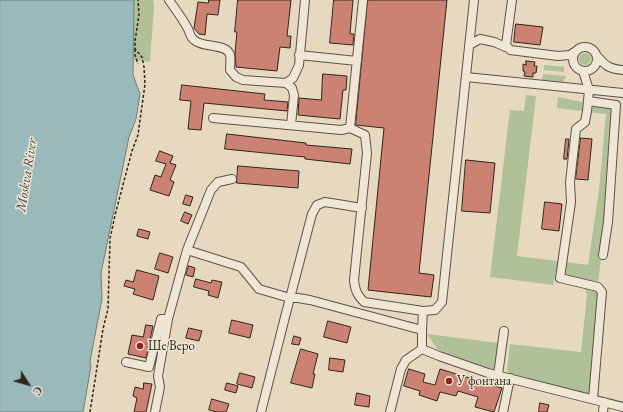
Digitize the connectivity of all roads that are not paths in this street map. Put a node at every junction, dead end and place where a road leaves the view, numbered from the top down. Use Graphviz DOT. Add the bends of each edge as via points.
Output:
graph roads {
  1 [pos="169,0"];
  2 [pos="305,0"];
  3 [pos="363,0"];
  4 [pos="474,0"];
  5 [pos="512,0"];
  6 [pos="469,45"];
  7 [pos="508,48"];
  8 [pos="576,52"];
  9 [pos="299,55"];
  10 [pos="597,56"];
  11 [pos="357,61"];
  12 [pos="623,70"];
  13 [pos="583,71"];
  14 [pos="466,77"];
  15 [pos="286,83"];
  16 [pos="589,90"];
  17 [pos="623,93"];
  18 [pos="588,101"];
  19 [pos="213,118"];
  20 [pos="290,125"];
  21 [pos="350,128"];
  22 [pos="232,179"];
  23 [pos="362,208"];
  24 [pos="188,250"];
  25 [pos="603,255"];
  26 [pos="290,298"];
  27 [pos="424,311"];
  28 [pos="168,319"];
  29 [pos="422,330"];
  30 [pos="504,331"];
  31 [pos="422,349"];
  32 [pos="126,362"];
  33 [pos="498,375"];
  34 [pos="510,378"];
  35 [pos="593,399"];
  36 [pos="604,402"];
  37 [pos="623,407"];
  38 [pos="155,412"];
  39 [pos="261,412"];
  40 [pos="390,412"];
  41 [pos="503,412"];
  42 [pos="603,412"];
  1 -- 15 [label="street" via="195,41 222,47 228,51 230,70 236,77 243,80"];
  2 -- 9 [label="street"];
  3 -- 11 [label="street"];
  4 -- 6 [label="street"];
  5 -- 7 [label="street"];
  6 -- 7 [label="street" via="480,39"];
  6 -- 14 [label="street"];
  7 -- 8 [label="street" via="514,51 558,56"];
  8 -- 10 [label="street" via="590,48"];
  8 -- 13 [label="street" via="575,64"];
  9 -- 11 [label="street"];
  9 -- 15 [label="street" via="293,78"];
  10 -- 12 [label="street" via="610,68"];
  10 -- 13 [label="street" via="595,66 591,70"];
  11 -- 21 [label="street"];
  13 -- 16 [label="street"];
  14 -- 16 [label="street"];
  14 -- 27 [label="street" via="442,302 435,310"];
  15 -- 20 [label="street" via="292,88 294,95"];
  16 -- 17 [label="street"];
  16 -- 18 [label="street"];
  18 -- 25 [label="street" via="616,105 608,222"];
  18 -- 35 [label="street" via="585,122 576,129 570,182 571,202 560,278 598,287 602,292"];
  19 -- 20 [label="street"];
  20 -- 21 [label="street" via="341,130"];
  21 -- 23 [label="street" via="365,135 367,147"];
  22 -- 24 [label="street" via="218,182 211,190"];
  23 -- 26 [label="street" via="325,202 317,205 312,214"];
  23 -- 27 [label="street" via="354,280 358,296 370,304"];
  24 -- 26 [label="street" via="241,267 259,289"];
  24 -- 28 [label="street"];
  26 -- 29 [label="street" via="310,300"];
  26 -- 39 [label="street"];
  27 -- 29 [label="street"];
  28 -- 32 [label="street" via="161,319 149,367"];
  28 -- 38 [label="street" via="158,376 160,387"];
  29 -- 31 [label="street"];
  30 -- 33 [label="street"];
  31 -- 33 [label="street"];
  31 -- 40 [label="street" via="406,360 401,369"];
  33 -- 34 [label="street"];
  34 -- 35 [label="street"];
  34 -- 41 [label="street"];
  35 -- 36 [label="street"];
  36 -- 37 [label="street"];
  36 -- 42 [label="street"];
}
